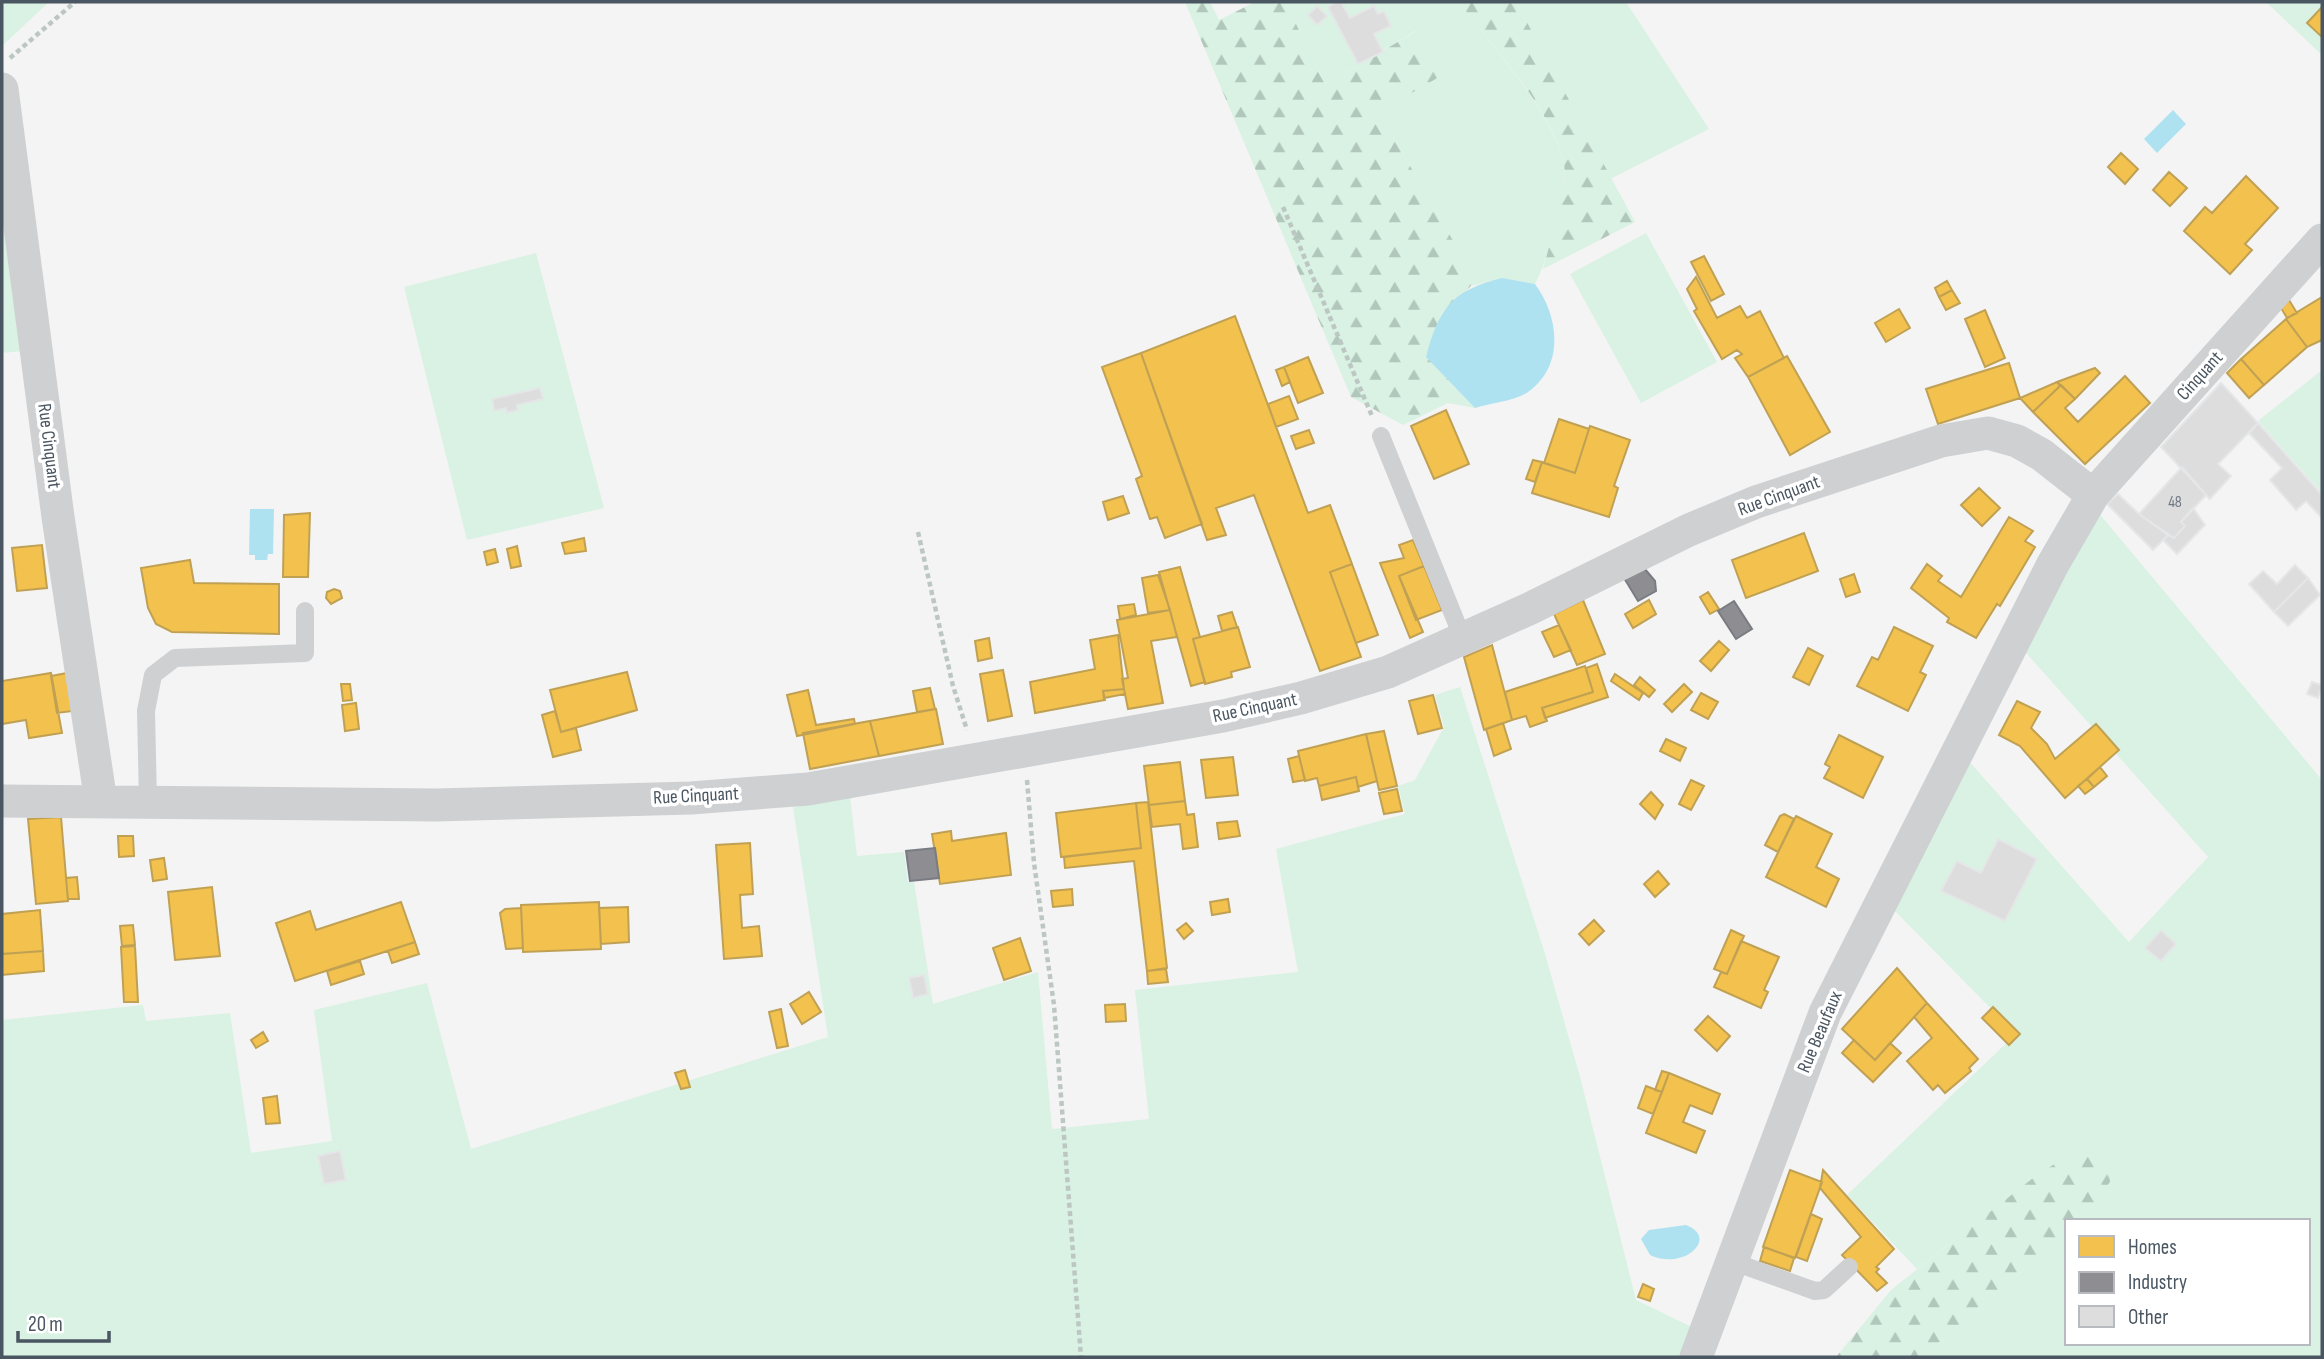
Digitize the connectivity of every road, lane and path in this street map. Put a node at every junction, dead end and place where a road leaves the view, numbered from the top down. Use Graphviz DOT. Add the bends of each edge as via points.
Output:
graph roads {
  1 [pos="75,2"];
  2 [pos="2,66"];
  3 [pos="2,89"];
  4 [pos="1283,207"];
  5 [pos="2315,248"];
  6 [pos="1381,436"];
  7 [pos="2093,495"];
  8 [pos="918,533"];
  9 [pos="305,611"];
  10 [pos="1464,639"];
  11 [pos="1026,751"];
  12 [pos="984,758"];
  13 [pos="2,801"];
  14 [pos="101,802"];
  15 [pos="148,802"];
  16 [pos="1731,1261"];
  17 [pos="1849,1268"];
  18 [pos="1081,1357"];
  19 [pos="1696,1357"];
  1 -- 2 [label="path"];
  3 -- 14 [label="street, Rue Cinquant"];
  4 -- 6 [label="path"];
  5 -- 7 [label="street, Cinquant"];
  6 -- 10 [label="lane"];
  7 -- 10 [label="street, Rue Cinquant" via="2017,441 1987,433 1941,440 1756,502"];
  7 -- 16 [label="street, Rue Beaufaux" via="1825,1013"];
  8 -- 12 [label="path" via="953,686 968,731"];
  9 -- 15 [label="lane" via="305,653 175,658 153,675 146,711"];
  10 -- 11 [label="street, Rue Cinquant" via="1388,672 1301,698"];
  11 -- 12 [label="street, Rue Cinquant"];
  11 -- 18 [label="path"];
  12 -- 15 [label="street, Rue Cinquant" via="808,789 691,797 436,805"];
  13 -- 14 [label="street, Rue Cinquant"];
  14 -- 15 [label="street, Rue Cinquant"];
  16 -- 17 [label="lane" via="1815,1291 1824,1290"];
  16 -- 19 [label="street, Rue Beaufaux"];
}
